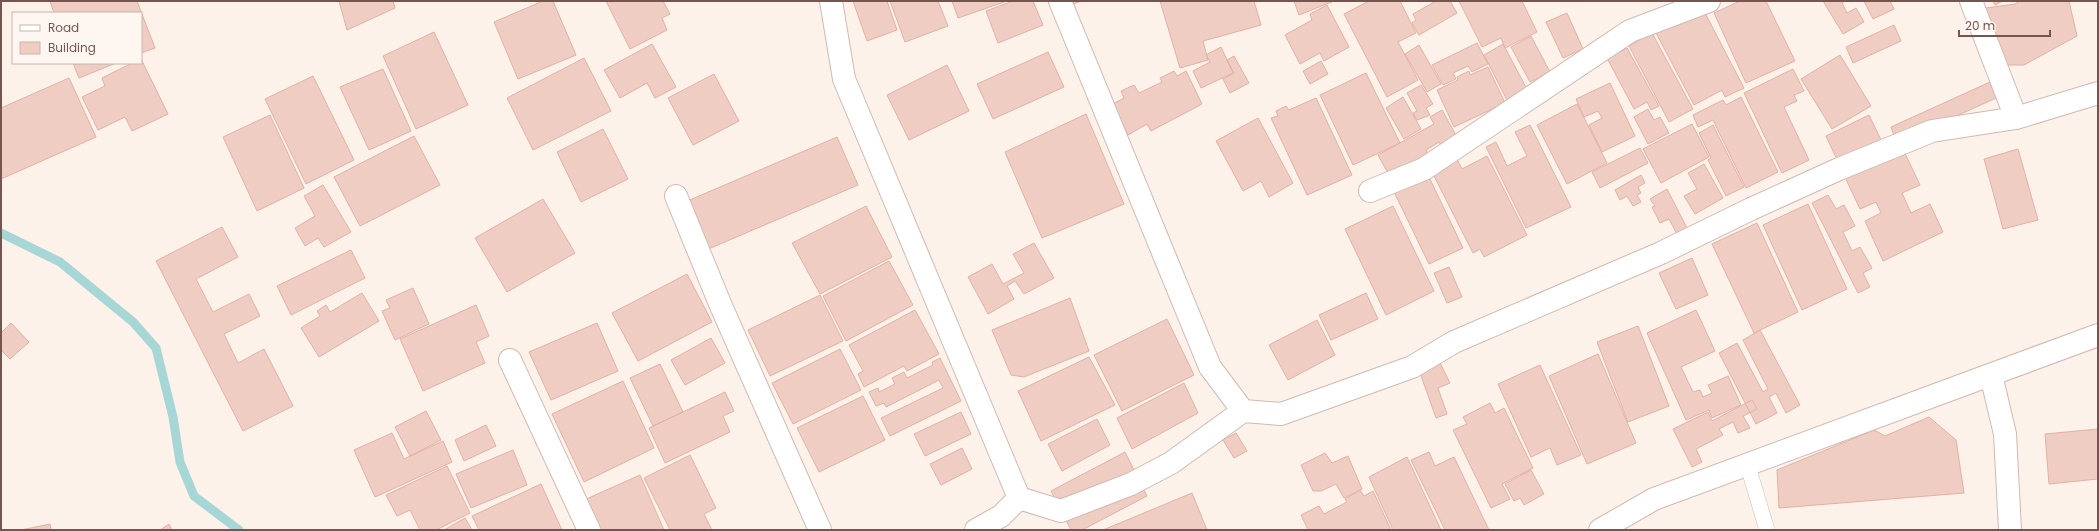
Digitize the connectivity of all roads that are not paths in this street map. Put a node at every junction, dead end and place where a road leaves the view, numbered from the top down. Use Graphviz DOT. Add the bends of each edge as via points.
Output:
graph roads {
  1 [pos="831,1"];
  2 [pos="1060,1"];
  3 [pos="1709,1"];
  4 [pos="1971,1"];
  5 [pos="2098,93"];
  6 [pos="2016,118"];
  7 [pos="1370,191"];
  8 [pos="676,196"];
  9 [pos="2098,335"];
  10 [pos="510,360"];
  11 [pos="1991,375"];
  12 [pos="1243,411"];
  13 [pos="1747,463"];
  14 [pos="1019,498"];
  15 [pos="589,530"];
  16 [pos="820,530"];
  17 [pos="976,530"];
  18 [pos="1600,530"];
  19 [pos="1768,530"];
  20 [pos="2010,530"];
  1 -- 14 [label="street" via="844,79"];
  2 -- 12 [label="street" via="1210,367"];
  3 -- 7 [label="street" via="1630,32 1424,169"];
  4 -- 6 [label="street"];
  5 -- 6 [label="street"];
  6 -- 12 [label="street" via="1932,131 1846,166 1661,253 1454,342 1412,367 1281,414"];
  8 -- 16 [label="street" via="720,306"];
  9 -- 11 [label="street"];
  10 -- 15 [label="street"];
  11 -- 13 [label="street"];
  11 -- 20 [label="street" via="2005,434"];
  12 -- 14 [label="street" via="1171,463 1131,484 1061,511"];
  13 -- 18 [label="street" via="1654,499"];
  13 -- 19 [label="lane"];
  14 -- 17 [label="street" via="1001,516"];
}
